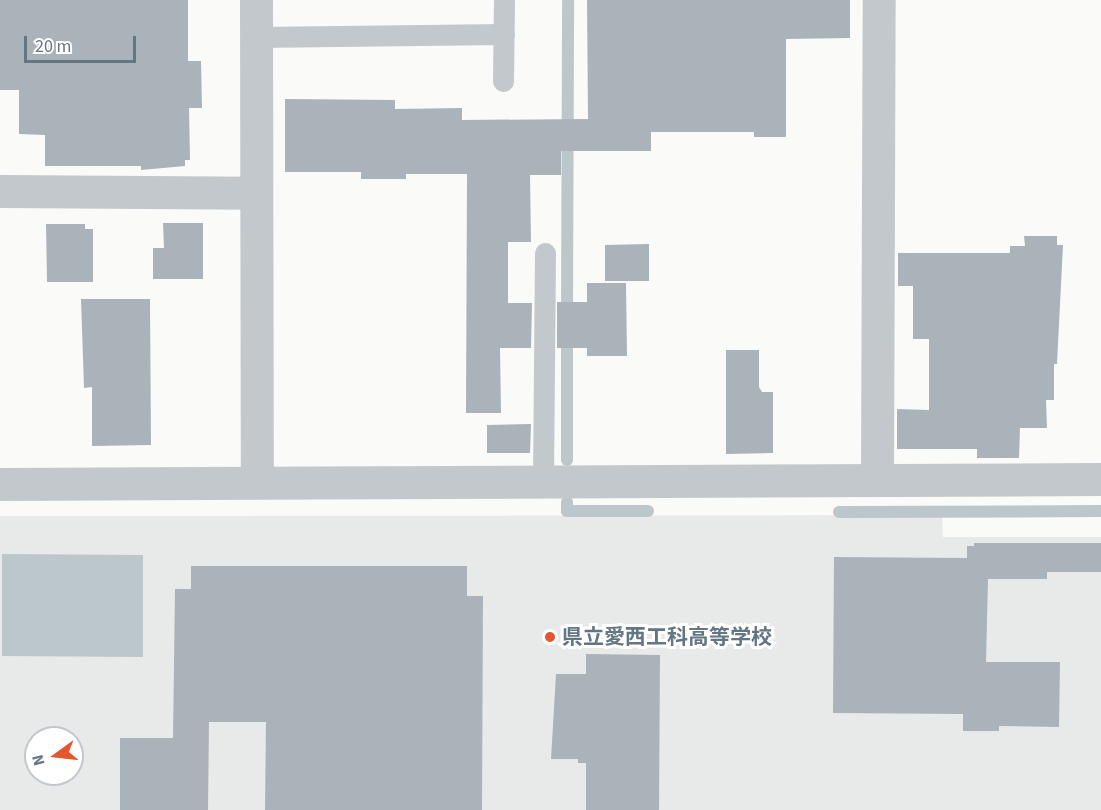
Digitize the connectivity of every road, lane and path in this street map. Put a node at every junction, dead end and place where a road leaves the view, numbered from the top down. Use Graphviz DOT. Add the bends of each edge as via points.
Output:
graph roads {
  1 [pos="256,0"];
  2 [pos="504,0"];
  3 [pos="879,0"];
  4 [pos="504,34"];
  5 [pos="256,37"];
  6 [pos="503,81"];
  7 [pos="0,191"];
  8 [pos="256,194"];
  9 [pos="545,254"];
  10 [pos="1101,479"];
  11 [pos="877,480"];
  12 [pos="543,481"];
  13 [pos="257,482"];
  14 [pos="0,484"];
  1 -- 5 [label="street"];
  2 -- 4 [label="lane"];
  3 -- 11 [label="street"];
  4 -- 5 [label="lane"];
  4 -- 6 [label="lane"];
  5 -- 8 [label="street"];
  7 -- 8 [label="street"];
  8 -- 13 [label="street"];
  9 -- 12 [label="lane"];
  10 -- 11 [label="street"];
  11 -- 12 [label="street"];
  12 -- 13 [label="street"];
  13 -- 14 [label="street"];
}
